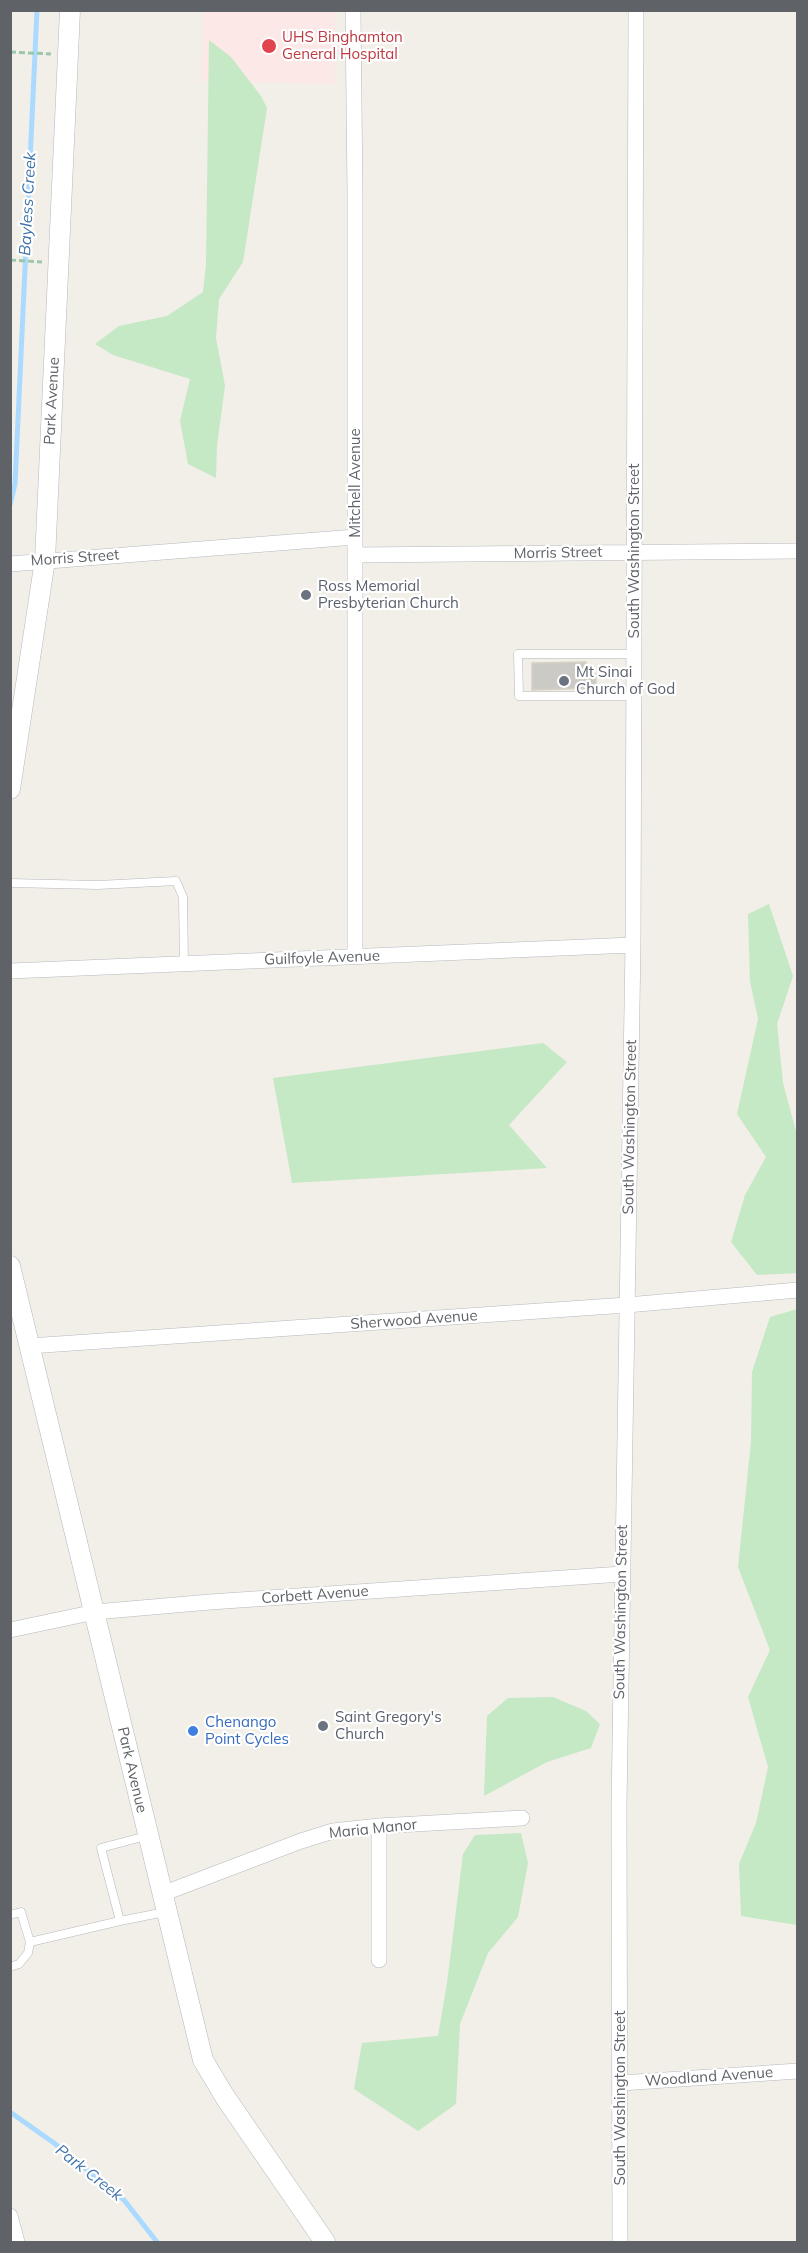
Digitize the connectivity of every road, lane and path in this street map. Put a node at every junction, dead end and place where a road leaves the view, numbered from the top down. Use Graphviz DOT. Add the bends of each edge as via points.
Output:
graph roads {
  1 [pos="70,10"];
  2 [pos="353,10"];
  3 [pos="636,10"];
  4 [pos="10,52"];
  5 [pos="41,53"];
  6 [pos="10,260"];
  7 [pos="36,262"];
  8 [pos="355,537"];
  9 [pos="798,551"];
  10 [pos="634,553"];
  11 [pos="355,555"];
  12 [pos="45,560"];
  13 [pos="10,564"];
  14 [pos="633,654"];
  15 [pos="633,696"];
  16 [pos="10,789"];
  17 [pos="10,883"];
  18 [pos="633,945"];
  19 [pos="355,957"];
  20 [pos="184,964"];
  21 [pos="10,971"];
  22 [pos="10,1266"];
  23 [pos="798,1290"];
  24 [pos="627,1305"];
  25 [pos="29,1346"];
  26 [pos="621,1574"];
  27 [pos="95,1612"];
  28 [pos="10,1630"];
  29 [pos="522,1818"];
  30 [pos="379,1826"];
  31 [pos="148,1836"];
  32 [pos="164,1903"];
  33 [pos="10,1915"];
  34 [pos="120,1922"];
  35 [pos="30,1942"];
  36 [pos="379,1960"];
  37 [pos="10,1967"];
  38 [pos="798,2071"];
  39 [pos="621,2082"];
  40 [pos="10,2216"];
  41 [pos="16,2242"];
  42 [pos="324,2242"];
  43 [pos="620,2242"];
  1 -- 12 [label="street, Park Avenue"];
  2 -- 8 [label="street, Mitchell Avenue"];
  3 -- 10 [label="street, South Washington Street"];
  4 -- 5 [label="path"];
  6 -- 7 [label="path"];
  8 -- 11 [label="street, Mitchell Avenue"];
  8 -- 12 [label="street, Morris Street"];
  9 -- 10 [label="street, Morris Street"];
  10 -- 11 [label="street, Morris Street"];
  10 -- 14 [label="street, South Washington Street"];
  11 -- 19 [label="street, Mitchell Avenue"];
  12 -- 13 [label="street, Morris Street"];
  12 -- 16 [label="street, Park Avenue"];
  14 -- 15 [label="street, South Washington Street"];
  14 -- 15 [label="lane" via="518,654 519,696"];
  15 -- 18 [label="street, South Washington Street"];
  17 -- 20 [label="lane" via="176,881 183,897"];
  18 -- 19 [label="street, Guilfoyle Avenue"];
  18 -- 24 [label="street, South Washington Street"];
  19 -- 20 [label="street, Guilfoyle Avenue"];
  20 -- 21 [label="street, Guilfoyle Avenue"];
  22 -- 25 [label="street, Park Avenue"];
  23 -- 24 [label="street, Sherwood Avenue"];
  24 -- 25 [label="street, Sherwood Avenue"];
  24 -- 26 [label="street, South Washington Street"];
  25 -- 27 [label="street, Park Avenue"];
  26 -- 27 [label="street, Corbett Avenue"];
  26 -- 39 [label="street, South Washington Street"];
  27 -- 28 [label="street, Corbett Avenue"];
  27 -- 31 [label="street, Park Avenue"];
  29 -- 30 [label="street, Maria Manor"];
  30 -- 32 [label="street, Maria Manor" via="333,1831 301,1841"];
  30 -- 36 [label="street"];
  31 -- 32 [label="street, Park Avenue"];
  31 -- 34 [label="lane" via="101,1848"];
  32 -- 34 [label="lane"];
  32 -- 42 [label="street, Park Avenue" via="202,2060"];
  33 -- 35 [label="lane" via="21,1912"];
  34 -- 35 [label="lane"];
  35 -- 37 [label="lane" via="28,1953 19,1964"];
  38 -- 39 [label="street, Woodland Avenue"];
  39 -- 43 [label="street, South Washington Street"];
  40 -- 41 [label="street"];
}
